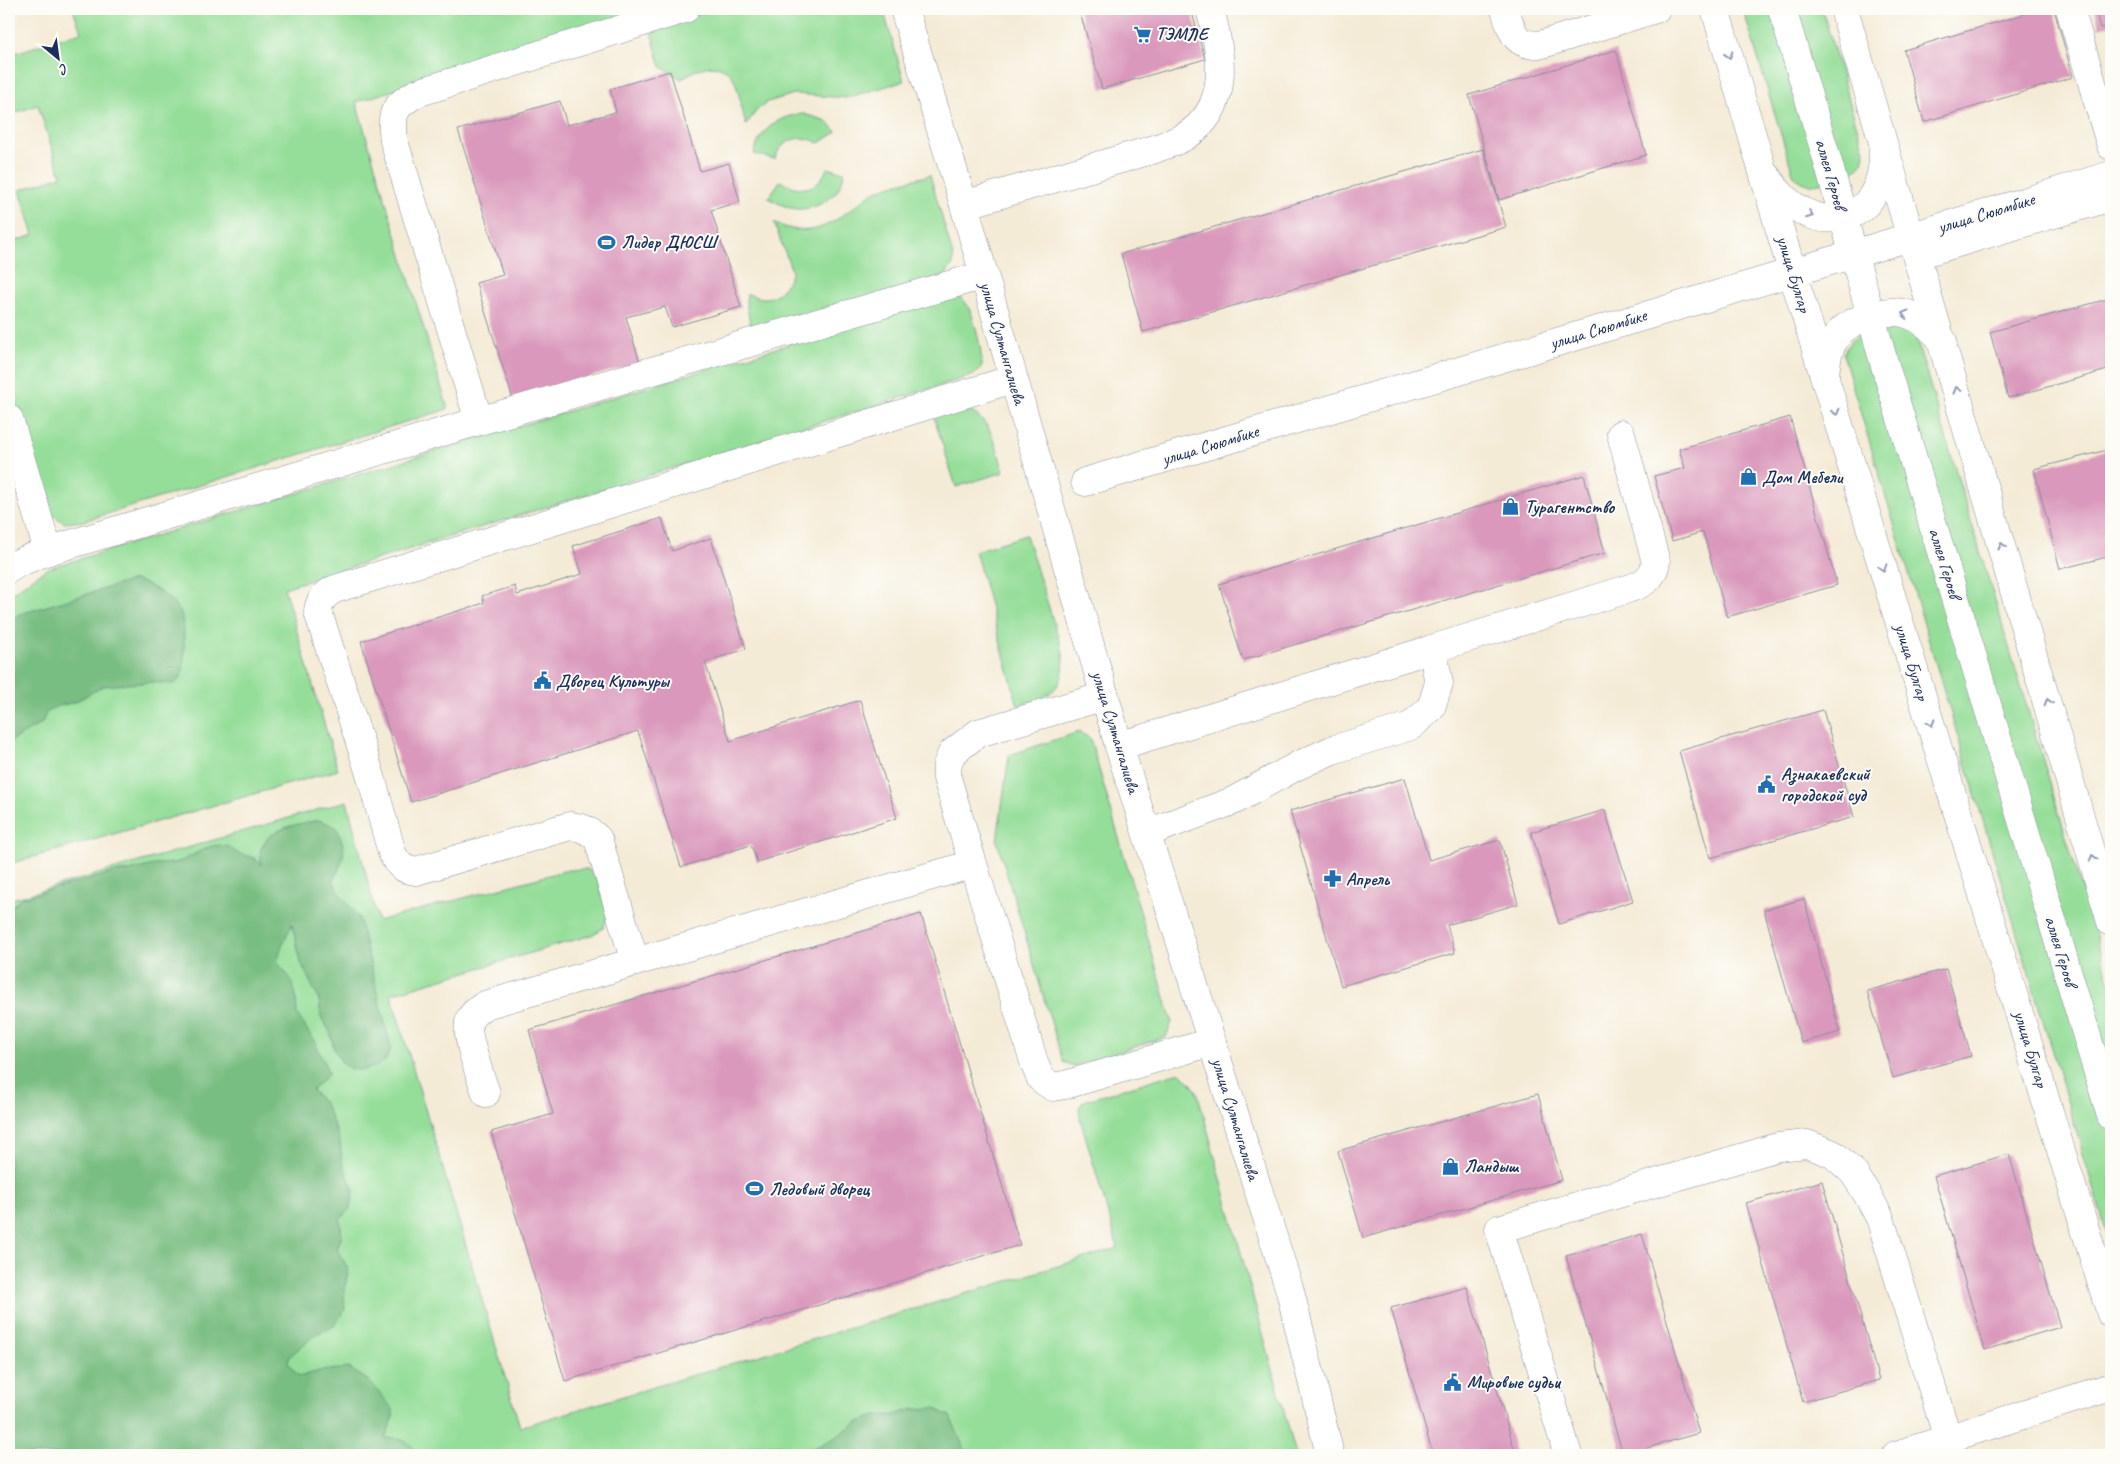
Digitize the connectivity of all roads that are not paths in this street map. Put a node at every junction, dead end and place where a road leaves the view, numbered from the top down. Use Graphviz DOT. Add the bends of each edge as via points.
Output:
graph roads {
  1 [pos="685,9"];
  2 [pos="904,9"];
  3 [pos="1210,9"];
  4 [pos="1505,9"];
  5 [pos="1656,9"];
  6 [pos="1715,9"];
  7 [pos="1782,9"];
  8 [pos="1844,9"];
  9 [pos="2070,9"];
  10 [pos="1882,135"];
  11 [pos="2111,146"];
  12 [pos="1763,170"];
  13 [pos="2111,174"];
  14 [pos="2111,197"];
  15 [pos="964,205"];
  16 [pos="1843,218"];
  17 [pos="1915,246"];
  18 [pos="1854,254"];
  19 [pos="1792,271"];
  20 [pos="984,275"];
  21 [pos="1871,316"];
  22 [pos="1944,343"];
  23 [pos="1825,376"];
  24 [pos="1013,379"];
  25 [pos="9,420"];
  26 [pos="479,421"];
  27 [pos="1621,434"];
  28 [pos="1085,482"];
  29 [pos="48,551"];
  30 [pos="9,570"];
  31 [pos="1432,649"];
  32 [pos="1105,696"];
  33 [pos="1119,746"];
  34 [pos="1147,833"];
  35 [pos="973,864"];
  36 [pos="2111,922"];
  37 [pos="635,962"];
  38 [pos="1212,1042"];
  39 [pos="486,1093"];
  40 [pos="2111,1116"];
  41 [pos="2111,1314"];
  42 [pos="2111,1387"];
  43 [pos="1948,1439"];
  44 [pos="1330,1455"];
  45 [pos="1568,1455"];
  46 [pos="1896,1455"];
  1 -- 26 [label="street" via="417,93 395,110 392,124 394,142"];
  2 -- 15 [label="street, улица Султангалиева"];
  3 -- 15 [label="street" via="1219,40 1218,94 1204,119 1184,136 1156,149"];
  4 -- 5 [label="street" via="1518,39 1532,45"];
  6 -- 12 [label="street, улица Булгар, one-way"];
  7 -- 16 [label="street, аллея Героев"];
  8 -- 10 [label="street"];
  9 -- 11 [label="street"];
  10 -- 16 [label="street" via="1883,154 1876,188 1869,202"];
  10 -- 17 [label="street"];
  12 -- 16 [label="street, one-way" via="1773,186 1798,209 1813,217"];
  12 -- 19 [label="street, улица Булгар"];
  13 -- 17 [label="street, улица Сююмбике"];
  14 -- 17 [label="street"];
  15 -- 20 [label="street, улица Султангалиева"];
  16 -- 18 [label="street, аллея Героев"];
  17 -- 18 [label="street, улица Сююмбике"];
  17 -- 22 [label="street"];
  18 -- 19 [label="street, улица Сююмбике"];
  18 -- 21 [label="street, аллея Героев"];
  19 -- 23 [label="street, улица Булгар"];
  19 -- 28 [label="street, улица Сююмбике"];
  20 -- 24 [label="street, улица Султангалиева"];
  20 -- 26 [label="street"];
  22 -- 21 [label="street, one-way" via="1914,316 1885,311"];
  21 -- 23 [label="street" via="1846,326 1837,336 1830,348"];
  21 -- 40 [label="street, аллея Героев"];
  36 -- 22 [label="street, one-way"];
  23 -- 41 [label="street, улица Булгар, one-way"];
  24 -- 32 [label="street, улица Султангалиева"];
  24 -- 37 [label="street" via="335,589 322,598 318,612 392,853 398,863 406,870 416,871 570,826 581,827 598,839"];
  25 -- 29 [label="street"];
  26 -- 29 [label="street"];
  27 -- 31 [label="street" via="1656,562 1648,580"];
  29 -- 30 [label="street"];
  31 -- 33 [label="street"];
  31 -- 34 [label="street" via="1438,683 1431,708 1411,726 1332,750 1233,801"];
  32 -- 33 [label="street, улица Султангалиева"];
  32 -- 35 [label="street" via="978,733 952,753 947,765 947,778"];
  33 -- 34 [label="street, улица Султангалиева"];
  34 -- 38 [label="street, улица Султангалиева"];
  35 -- 37 [label="street"];
  35 -- 38 [label="street" via="1041,1079 1053,1087 1065,1085"];
  37 -- 39 [label="street" via="485,1005 474,1012 468,1023 469,1036"];
  38 -- 44 [label="street, улица Султангалиева" via="1290,1291"];
  42 -- 43 [label="street"];
  43 -- 45 [label="street" via="1880,1218 1853,1172 1834,1154 1807,1144 1778,1147 1499,1229"];
  43 -- 46 [label="street"];
}
